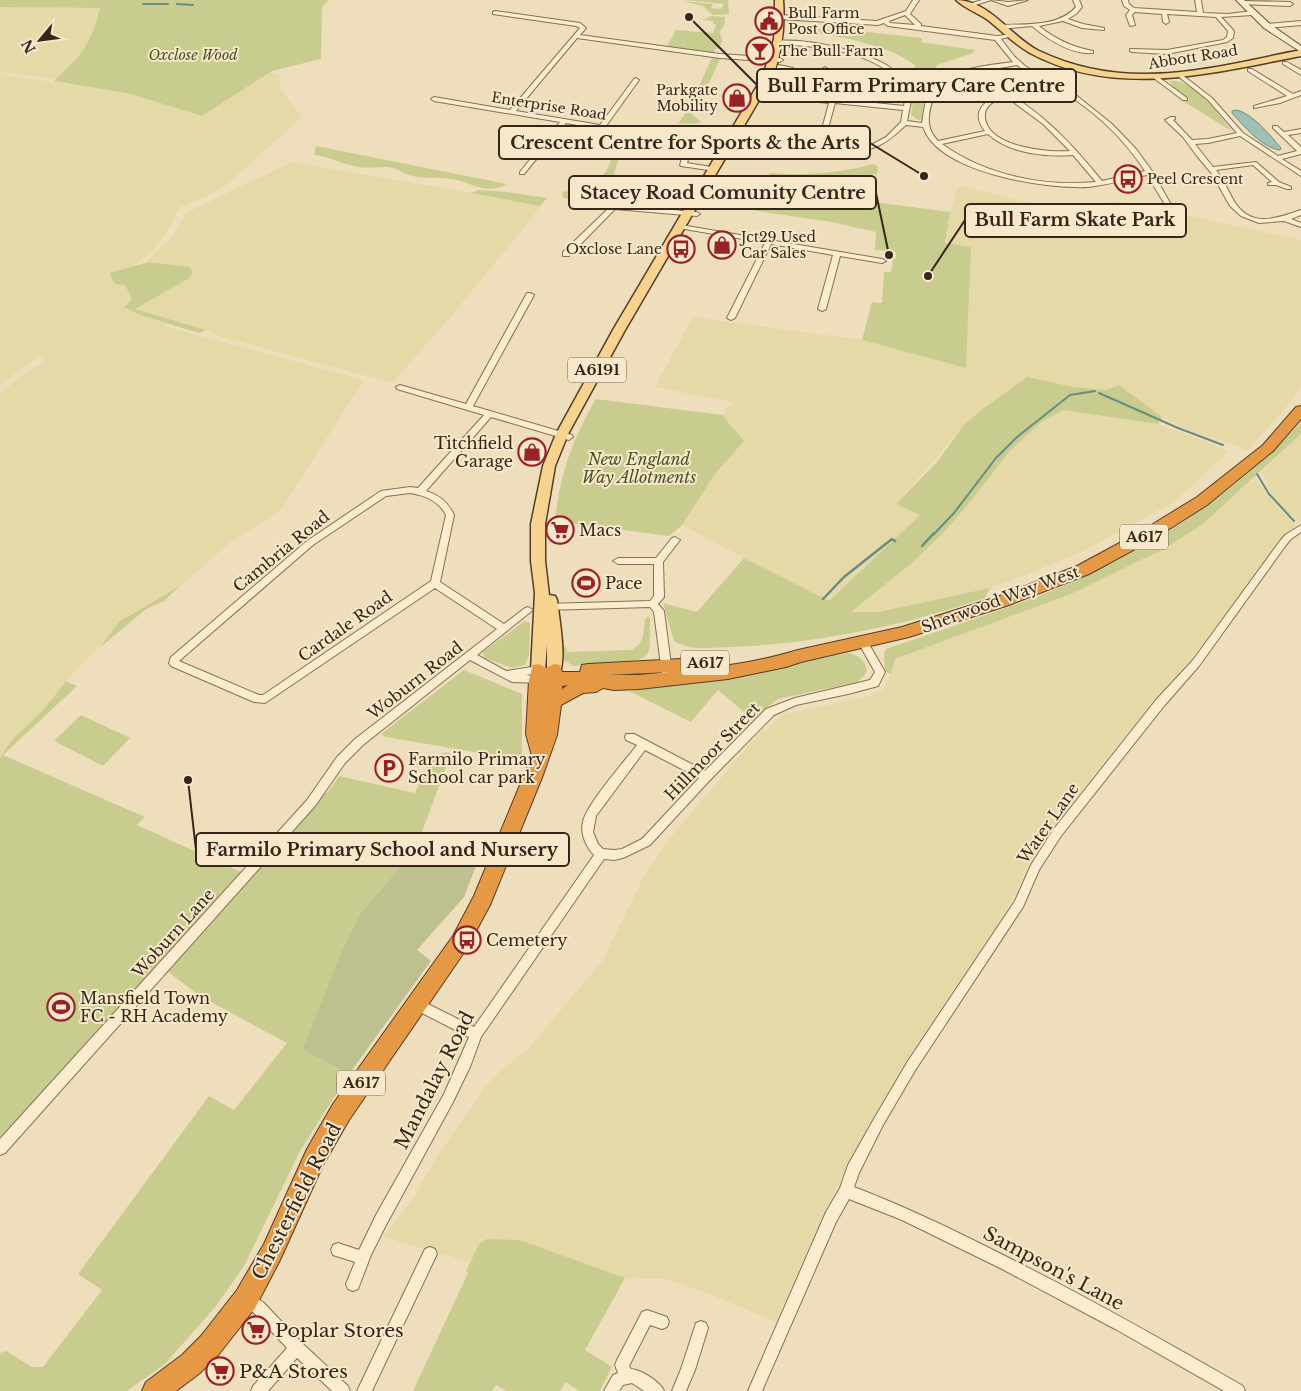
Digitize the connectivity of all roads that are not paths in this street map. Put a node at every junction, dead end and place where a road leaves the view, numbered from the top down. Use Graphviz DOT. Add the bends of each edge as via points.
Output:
graph roads {
  1 [pos="779,0"];
  2 [pos="785,0"];
  3 [pos="916,0"];
  4 [pos="960,0"];
  5 [pos="988,0"];
  6 [pos="994,0"];
  7 [pos="1076,0"];
  8 [pos="1125,0"];
  9 [pos="1198,0"];
  10 [pos="1026,1"];
  11 [pos="1241,2"];
  12 [pos="1290,4"];
  13 [pos="969,5"];
  14 [pos="1133,10"];
  15 [pos="1164,11"];
  16 [pos="495,13"];
  17 [pos="1252,13"];
  18 [pos="907,14"];
  19 [pos="1200,14"];
  20 [pos="1218,15"];
  21 [pos="783,17"];
  22 [pos="1064,19"];
  23 [pos="884,20"];
  24 [pos="1166,22"];
  25 [pos="970,23"];
  26 [pos="1301,23"];
  27 [pos="1033,24"];
  28 [pos="1132,25"];
  29 [pos="1267,26"];
  30 [pos="915,27"];
  31 [pos="1000,27"];
  32 [pos="1102,30"];
  33 [pos="966,34"];
  34 [pos="1010,35"];
  35 [pos="576,36"];
  36 [pos="997,38"];
  37 [pos="781,42"];
  38 [pos="1132,50"];
  39 [pos="1091,52"];
  40 [pos="1301,52"];
  41 [pos="1293,61"];
  42 [pos="778,62"];
  43 [pos="1018,63"];
  44 [pos="1285,63"];
  45 [pos="1276,64"];
  46 [pos="1259,68"];
  47 [pos="825,69"];
  48 [pos="1250,70"];
  49 [pos="971,71"];
  50 [pos="1241,72"];
  51 [pos="1301,72"];
  52 [pos="1181,76"];
  53 [pos="1157,78"];
  54 [pos="774,79"];
  55 [pos="636,80"];
  56 [pos="1301,93"];
  57 [pos="909,94"];
  58 [pos="1006,94"];
  59 [pos="762,95"];
  60 [pos="929,96"];
  61 [pos="1293,97"];
  62 [pos="434,99"];
  63 [pos="1185,99"];
  64 [pos="832,101"];
  65 [pos="1249,102"];
  66 [pos="1256,107"];
  67 [pos="907,108"];
  68 [pos="512,112"];
  69 [pos="1260,113"];
  70 [pos="1159,119"];
  71 [pos="565,121"];
  72 [pos="904,122"];
  73 [pos="925,124"];
  74 [pos="602,127"];
  75 [pos="1276,128"];
  76 [pos="1301,131"];
  77 [pos="800,132"];
  78 [pos="989,132"];
  79 [pos="1241,134"];
  80 [pos="1282,134"];
  81 [pos="690,142"];
  82 [pos="1191,142"];
  83 [pos="938,143"];
  84 [pos="727,149"];
  85 [pos="1301,152"];
  86 [pos="1075,153"];
  87 [pos="1277,158"];
  88 [pos="1262,161"];
  89 [pos="1254,163"];
  90 [pos="1211,168"];
  91 [pos="715,169"];
  92 [pos="1150,172"];
  93 [pos="522,173"];
  94 [pos="1301,174"];
  95 [pos="1100,183"];
  96 [pos="1289,188"];
  97 [pos="1228,196"];
  98 [pos="1239,196"];
  99 [pos="1171,210"];
  100 [pos="1301,212"];
  101 [pos="693,214"];
  102 [pos="1286,220"];
  103 [pos="1301,225"];
  104 [pos="685,228"];
  105 [pos="769,242"];
  106 [pos="566,254"];
  107 [pos="837,254"];
  108 [pos="882,260"];
  109 [pos="530,295"];
  110 [pos="822,308"];
  111 [pos="731,318"];
  112 [pos="400,387"];
  113 [pos="469,406"];
  114 [pos="1301,410"];
  115 [pos="490,413"];
  116 [pos="565,435"];
  117 [pos="421,491"];
  118 [pos="1301,528"];
  119 [pos="675,540"];
  120 [pos="618,561"];
  121 [pos="658,561"];
  122 [pos="435,583"];
  123 [pos="652,604"];
  124 [pos="540,608"];
  125 [pos="504,629"];
  126 [pos="863,642"];
  127 [pos="470,656"];
  128 [pos="174,663"];
  129 [pos="667,673"];
  130 [pos="546,675"];
  131 [pos="614,683"];
  132 [pos="553,701"];
  133 [pos="630,737"];
  134 [pos="643,745"];
  135 [pos="540,755"];
  136 [pos="706,777"];
  137 [pos="328,781"];
  138 [pos="600,855"];
  139 [pos="416,1004"];
  140 [pos="476,1034"];
  141 [pos="0,1149"];
  142 [pos="846,1191"];
  143 [pos="338,1250"];
  144 [pos="430,1254"];
  145 [pos="362,1258"];
  146 [pos="354,1284"];
  147 [pos="246,1299"];
  148 [pos="662,1322"];
  149 [pos="701,1328"];
  150 [pos="297,1348"];
  151 [pos="626,1376"];
  152 [pos="155,1391"];
  153 [pos="258,1391"];
  154 [pos="343,1391"];
  155 [pos="364,1391"];
  156 [pos="611,1391"];
  157 [pos="657,1391"];
  158 [pos="679,1391"];
  159 [pos="755,1391"];
  160 [pos="1238,1391"];
  1 -- 21 [label="main road, A6191"];
  2 -- 21 [label="main road, A6191"];
  3 -- 18 [label="street"];
  4 -- 13 [label="main road, Abbott Road"];
  5 -- 13 [label="street"];
  6 -- 10 [label="street" via="1008,4"];
  7 -- 22 [label="street" via="1079,7 1076,13"];
  8 -- 14 [label="street"];
  9 -- 19 [label="street"];
  11 -- 12 [label="street"];
  11 -- 17 [label="street"];
  13 -- 31 [label="main road, Abbott Road"];
  14 -- 15 [label="street"];
  14 -- 28 [label="street" via="1129,15"];
  15 -- 19 [label="street"];
  15 -- 24 [label="street"];
  16 -- 35 [label="street" via="578,24 582,28"];
  17 -- 20 [label="street"];
  17 -- 29 [label="street"];
  18 -- 23 [label="street"];
  18 -- 30 [label="street" via="919,25"];
  19 -- 20 [label="street"];
  20 -- 38 [label="street" via="1231,31 1230,38 1225,41 1166,52"];
  21 -- 23 [label="street" via="878,23"];
  21 -- 37 [label="main road, A6191"];
  22 -- 27 [label="street"];
  22 -- 32 [label="street"];
  23 -- 30 [label="street" via="888,24"];
  25 -- 33 [label="street"];
  26 -- 29 [label="street"];
  27 -- 31 [label="street"];
  27 -- 39 [label="street" via="1059,42"];
  29 -- 40 [label="street"];
  30 -- 33 [label="street"];
  31 -- 34 [label="main road, Abbott Road"];
  33 -- 36 [label="street"];
  34 -- 36 [label="street"];
  34 -- 53 [label="main road, Abbott Road" via="1032,51 1074,68 1107,76"];
  35 -- 42 [label="street"];
  35 -- 68 [label="street"];
  36 -- 43 [label="street"];
  37 -- 42 [label="main road, A6191"];
  37 -- 57 [label="street" via="822,46 865,58 892,72"];
  40 -- 52 [label="main road, Abbott Road"];
  41 -- 44 [label="street"];
  42 -- 54 [label="main road, A6191"];
  42 -- 54 [label="street" via="791,69 789,80"];
  42 -- 59 [label="main road, A6191"];
  43 -- 49 [label="street"];
  43 -- 92 [label="street" via="1067,91 1095,112 1132,147"];
  44 -- 45 [label="street"];
  44 -- 51 [label="street"];
  46 -- 48 [label="street"];
  47 -- 64 [label="street" via="838,76"];
  48 -- 50 [label="street"];
  48 -- 61 [label="street"];
  49 -- 58 [label="street"];
  49 -- 60 [label="street" via="951,78"];
  52 -- 53 [label="main road, Abbott Road"];
  52 -- 79 [label="street" via="1210,99"];
  53 -- 63 [label="street"];
  54 -- 59 [label="main road, A6191"];
  55 -- 74 [label="street"];
  56 -- 61 [label="street"];
  57 -- 60 [label="street"];
  57 -- 67 [label="street"];
  58 -- 78 [label="street" via="981,111 982,123"];
  58 -- 86 [label="street" via="1044,122"];
  59 -- 64 [label="street"];
  59 -- 84 [label="main road, A6191"];
  60 -- 73 [label="street"];
  61 -- 66 [label="street"];
  62 -- 68 [label="street, Enterprise Road"];
  64 -- 67 [label="street"];
  64 -- 77 [label="street" via="825,131"];
  65 -- 66 [label="street"];
  66 -- 69 [label="street"];
  67 -- 72 [label="street"];
  68 -- 71 [label="street, Enterprise Road"];
  70 -- 82 [label="street" via="1171,119"];
  71 -- 74 [label="street, Enterprise Road"];
  71 -- 93 [label="street"];
  72 -- 73 [label="street"];
  72 -- 84 [label="street, Enterprise Road" via="888,138 875,145 823,156 790,157"];
  73 -- 83 [label="street"];
  74 -- 81 [label="street, Enterprise Road"];
  75 -- 80 [label="street"];
  76 -- 80 [label="street"];
  78 -- 83 [label="street"];
  78 -- 86 [label="street" via="1002,141 1025,149 1051,154"];
  79 -- 82 [label="street"];
  79 -- 87 [label="street"];
  80 -- 85 [label="street"];
  81 -- 84 [label="street, Enterprise Road"];
  81 -- 91 [label="street" via="683,164"];
  82 -- 90 [label="street"];
  83 -- 95 [label="street" via="965,162 1007,177 1064,185"];
  84 -- 91 [label="main road, A6191"];
  84 -- 101 [label="main road, A6191"];
  85 -- 87 [label="street"];
  86 -- 95 [label="street"];
  87 -- 94 [label="street"];
  88 -- 89 [label="street"];
  89 -- 90 [label="street"];
  89 -- 96 [label="street" via="1274,183"];
  90 -- 97 [label="street"];
  91 -- 101 [label="main road, A6191"];
  92 -- 95 [label="street"];
  92 -- 99 [label="street"];
  97 -- 98 [label="street"];
  97 -- 102 [label="street" via="1247,216 1268,222"];
  100 -- 102 [label="street"];
  101 -- 104 [label="main road, A6191"];
  101 -- 106 [label="street" via="612,207"];
  102 -- 103 [label="street"];
  104 -- 105 [label="street"];
  104 -- 116 [label="main road, A6191"];
  105 -- 107 [label="street"];
  105 -- 111 [label="street"];
  107 -- 108 [label="street"];
  107 -- 110 [label="street"];
  109 -- 113 [label="street"];
  112 -- 113 [label="street"];
  113 -- 115 [label="street"];
  114 -- 126 [label="highway, Sherwood Way West / A617" via="1268,448 1202,501 1083,570 1003,601 903,633"];
  115 -- 116 [label="street"];
  115 -- 117 [label="street"];
  116 -- 124 [label="main road, A6191" via="548,521"];
  117 -- 122 [label="street" via="446,508 450,515"];
  117 -- 128 [label="street, Cambria Road" via="384,493 310,543"];
  118 -- 142 [label="street, Water Lane" via="1283,543 1196,663 1141,726 1057,833 1035,868 1019,904 879,1120 853,1170"];
  119 -- 121 [label="street"];
  120 -- 121 [label="street"];
  121 -- 123 [label="street" via="660,597"];
  122 -- 125 [label="street"];
  122 -- 128 [label="street, Cardale Road" via="264,699"];
  123 -- 124 [label="street"];
  123 -- 129 [label="street" via="659,611"];
  124 -- 125 [label="street, Woburn Road"];
  124 -- 130 [label="main road, A6191" via="555,657"];
  125 -- 127 [label="street, Woburn Road"];
  126 -- 129 [label="highway, Sherwood Way West / A617" via="728,672"];
  126 -- 136 [label="street, Hillmoor Street" via="880,672 874,683 860,689 782,705 770,712"];
  127 -- 130 [label="street" via="512,678"];
  127 -- 137 [label="street, Woburn Road" via="359,742 341,760"];
  129 -- 130 [label="highway, Sherwood Way West / A617"];
  129 -- 131 [label="highway, Sherwood Way West / A617"];
  130 -- 131 [label="highway, Sherwood Way West / A617"];
  130 -- 132 [label="highway, A617"];
  130 -- 135 [label="highway, A617" via="535,734"];
  131 -- 132 [label="highway, A617" via="580,687"];
  132 -- 135 [label="highway, A617" via="548,735"];
  133 -- 134 [label="street"];
  134 -- 136 [label="street"];
  134 -- 138 [label="street" via="592,812 587,824 593,849"];
  135 -- 139 [label="highway, Chesterfield Road / A617" via="525,801 483,899 460,942"];
  136 -- 138 [label="street, Hillmoor Street" via="646,842 626,852"];
  137 -- 141 [label="street, Woburn Lane"];
  138 -- 140 [label="street, Mandalay Road"];
  139 -- 140 [label="street"];
  139 -- 147 [label="highway, Chesterfield Road / A617" via="336,1120"];
  140 -- 145 [label="street, Mandalay Road" via="444,1109"];
  142 -- 159 [label="street, Water Lane" via="823,1235"];
  142 -- 160 [label="street, Sampson's Lane" via="962,1242 1047,1285"];
  143 -- 145 [label="street"];
  144 -- 155 [label="street"];
  145 -- 146 [label="street, Mandalay Road"];
  147 -- 150 [label="street" via="258,1307"];
  147 -- 152 [label="highway, Chesterfield Road / A617" via="210,1345"];
  148 -- 151 [label="street" via="647,1318 622,1365"];
  149 -- 158 [label="street"];
  150 -- 153 [label="street"];
  150 -- 154 [label="street"];
  151 -- 156 [label="street" via="618,1380"];
  151 -- 157 [label="street" via="634,1376"];
}
